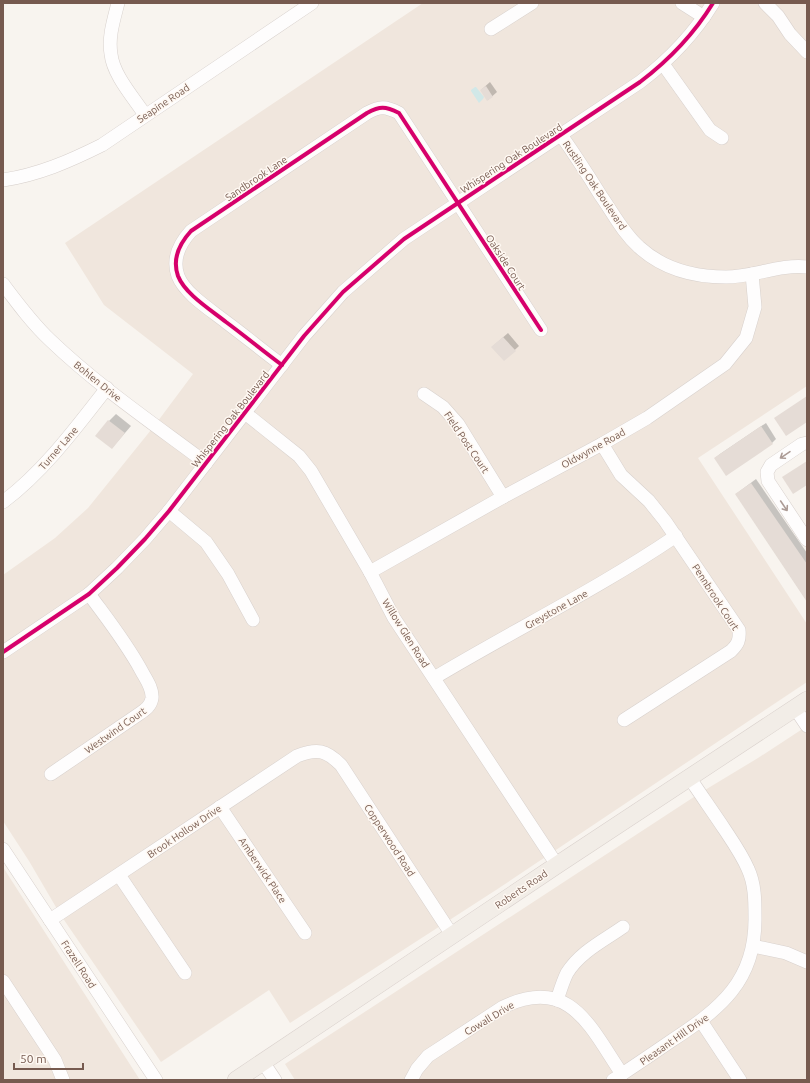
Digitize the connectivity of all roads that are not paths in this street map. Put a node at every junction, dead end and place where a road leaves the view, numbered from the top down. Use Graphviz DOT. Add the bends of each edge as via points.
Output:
graph roads {
  1 [pos="118,3"];
  2 [pos="312,3"];
  3 [pos="532,3"];
  4 [pos="682,3"];
  5 [pos="713,3"];
  6 [pos="765,3"];
  7 [pos="704,17"];
  8 [pos="491,29"];
  9 [pos="807,52"];
  10 [pos="663,64"];
  11 [pos="145,115"];
  12 [pos="561,135"];
  13 [pos="722,138"];
  14 [pos="3,180"];
  15 [pos="458,203"];
  16 [pos="807,267"];
  17 [pos="752,274"];
  18 [pos="3,284"];
  19 [pos="541,330"];
  20 [pos="282,365"];
  21 [pos="107,388"];
  22 [pos="424,394"];
  23 [pos="245,413"];
  24 [pos="807,443"];
  25 [pos="602,444"];
  26 [pos="206,463"];
  27 [pos="503,497"];
  28 [pos="3,502"];
  29 [pos="170,511"];
  30 [pos="676,536"];
  31 [pos="807,540"];
  32 [pos="370,572"];
  33 [pos="89,594"];
  34 [pos="253,620"];
  35 [pos="3,652"];
  36 [pos="434,678"];
  37 [pos="801,704"];
  38 [pos="624,720"];
  39 [pos="807,726"];
  40 [pos="322,752"];
  41 [pos="51,774"];
  42 [pos="689,777"];
  43 [pos="220,807"];
  44 [pos="3,849"];
  45 [pos="557,865"];
  46 [pos="118,875"];
  47 [pos="50,920"];
  48 [pos="622,927"];
  49 [pos="305,933"];
  50 [pos="452,934"];
  51 [pos="753,946"];
  52 [pos="807,962"];
  53 [pos="185,973"];
  54 [pos="3,981"];
  55 [pos="557,1000"];
  56 [pos="701,1021"];
  57 [pos="263,1062"];
  58 [pos="618,1077"];
  59 [pos="63,1080"];
  60 [pos="156,1080"];
  61 [pos="236,1080"];
  62 [pos="275,1080"];
  63 [pos="411,1080"];
  64 [pos="740,1080"];
  1 -- 11 [label="street" via="112,27 110,54 117,72"];
  2 -- 11 [label="street, Seapine Road"];
  3 -- 8 [label="street"];
  4 -- 7 [label="street"];
  5 -- 7 [label="street, Whispering Oak Boulevard"];
  6 -- 9 [label="street"];
  7 -- 10 [label="street, Whispering Oak Boulevard"];
  10 -- 12 [label="street, Whispering Oak Boulevard"];
  10 -- 13 [label="street" via="710,130"];
  11 -- 14 [label="street, Seapine Road" via="102,145 75,159 21,178"];
  12 -- 15 [label="street, Whispering Oak Boulevard"];
  12 -- 17 [label="street, Rustling Oak Boulevard" via="621,227 639,247 681,272 709,277"];
  15 -- 19 [label="street, Oakside Court"];
  15 -- 20 [label="street, Whispering Oak Boulevard" via="404,239 343,292"];
  15 -- 20 [label="street, Sandbrook Lane" via="398,113 389,108 378,108 191,232 179,246 176,256 177,274 181,284"];
  16 -- 17 [label="street, Rustling Oak Boulevard"];
  17 -- 25 [label="street, Oldwynne Road" via="755,307 746,338 725,364 646,418"];
  18 -- 21 [label="street, Bohlen Drive" via="21,309 50,340"];
  20 -- 23 [label="street, Whispering Oak Boulevard"];
  21 -- 26 [label="street, Bohlen Drive"];
  21 -- 28 [label="street, Turner Lane" via="43,467"];
  22 -- 27 [label="street, Field Post Court" via="443,407 458,424"];
  23 -- 26 [label="street, Whispering Oak Boulevard"];
  23 -- 32 [label="street, Willow Glen Road" via="299,456 311,471"];
  24 -- 31 [label="street, one-way" via="771,465 767,472 768,481"];
  25 -- 27 [label="street, Oldwynne Road"];
  25 -- 30 [label="street, Pennbrook Court" via="621,475 650,501"];
  26 -- 29 [label="street, Whispering Oak Boulevard"];
  27 -- 32 [label="street, Oldwynne Road"];
  29 -- 33 [label="street, Whispering Oak Boulevard"];
  29 -- 34 [label="street" via="206,542 228,574"];
  30 -- 36 [label="street, Greystone Lane" via="640,561"];
  30 -- 38 [label="street, Pennbrook Court" via="735,623 740,638 731,650"];
  32 -- 36 [label="street, Willow Glen Road" via="394,618"];
  33 -- 35 [label="street, Whispering Oak Boulevard"];
  33 -- 41 [label="street, Westwind Court" via="130,649 150,686 152,697 148,707 140,714"];
  36 -- 45 [label="street, Willow Glen Road"];
  37 -- 39 [label="street"];
  37 -- 42 [label="main road, Roberts Road"];
  40 -- 43 [label="street, Brook Hollow Drive" via="309,751 297,756"];
  40 -- 50 [label="street, Copperwood Road" via="333,757 341,765"];
  42 -- 45 [label="main road, Roberts Road"];
  42 -- 51 [label="street, Pleasant Hill Drive" via="736,846 748,869 755,894"];
  43 -- 46 [label="street, Brook Hollow Drive"];
  43 -- 49 [label="street, Amberwick Place"];
  44 -- 47 [label="street, Frazell Road"];
  45 -- 50 [label="main road, Roberts Road"];
  46 -- 47 [label="street, Brook Hollow Drive"];
  46 -- 53 [label="street"];
  47 -- 60 [label="street, Frazell Road"];
  48 -- 55 [label="street" via="589,950 573,965"];
  50 -- 57 [label="main road, Roberts Road"];
  51 -- 52 [label="street" via="786,953"];
  51 -- 56 [label="street, Pleasant Hill Drive" via="734,988 718,1007"];
  54 -- 59 [label="street" via="55,1060"];
  55 -- 58 [label="street, Cowall Drive" via="575,1009 588,1024"];
  55 -- 63 [label="street, Cowall Drive" via="530,997 503,1007 428,1056"];
  56 -- 58 [label="street, Pleasant Hill Drive"];
  56 -- 64 [label="street"];
  57 -- 61 [label="main road, Roberts Road"];
  57 -- 62 [label="street"];
}
